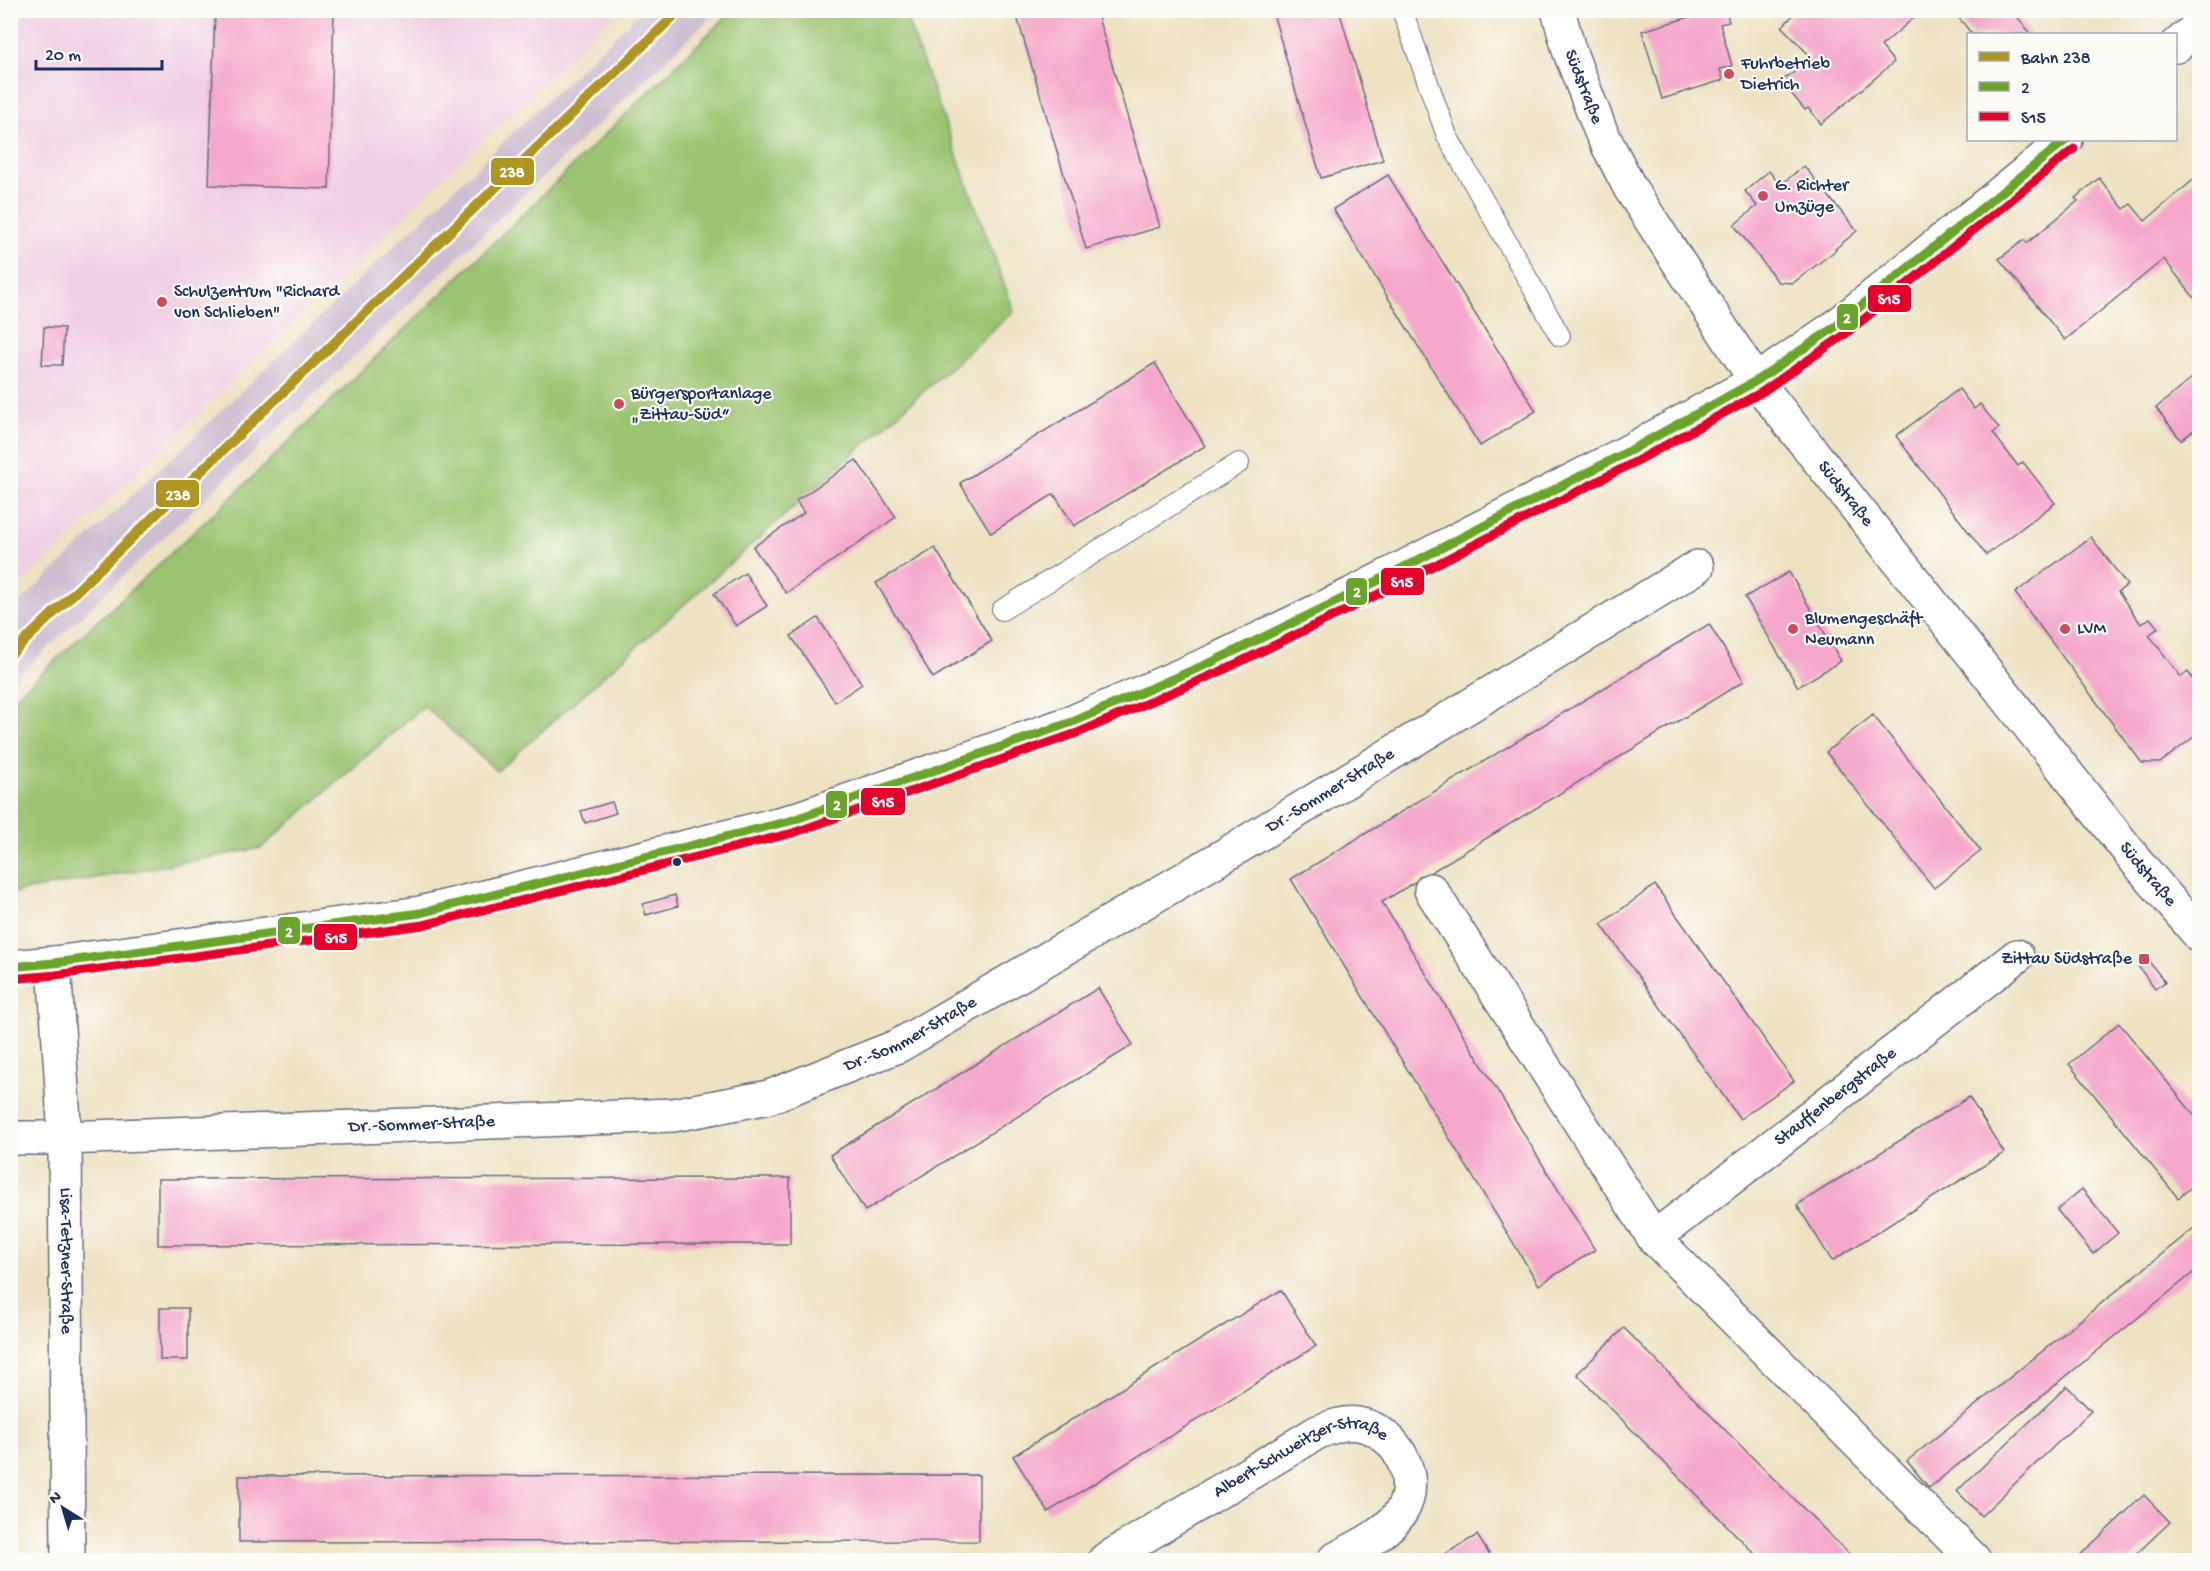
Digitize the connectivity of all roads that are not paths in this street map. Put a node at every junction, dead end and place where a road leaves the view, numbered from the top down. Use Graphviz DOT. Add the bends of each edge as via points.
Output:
graph roads {
  1 [pos="1402,10"];
  2 [pos="1558,10"];
  3 [pos="2199,25"];
  4 [pos="2177,44"];
  5 [pos="2065,141"];
  6 [pos="1560,336"];
  7 [pos="1756,381"];
  8 [pos="1239,463"];
  9 [pos="1697,567"];
  10 [pos="1002,610"];
  11 [pos="1431,890"];
  12 [pos="2199,936"];
  13 [pos="2017,956"];
  14 [pos="54,963"];
  15 [pos="10,967"];
  16 [pos="10,1138"];
  17 [pos="65,1138"];
  18 [pos="1654,1238"];
  19 [pos="68,1560"];
  20 [pos="1105,1560"];
  21 [pos="1334,1560"];
  22 [pos="1974,1560"];
  1 -- 6 [label="lane" via="1447,136"];
  2 -- 7 [label="street, Südstraße" via="1601,132 1630,188"];
  3 -- 4 [label="street"];
  5 -- 7 [label="street" via="1835,327"];
  7 -- 12 [label="street, Südstraße"];
  7 -- 14 [label="street" via="1363,589 1212,662 1075,721 790,820 420,913"];
  8 -- 10 [label="lane"];
  9 -- 17 [label="street, Dr.-Sommer-Straße" via="1225,855 898,1046 769,1097 673,1115"];
  11 -- 18 [label="street"];
  13 -- 18 [label="street, Stauffenbergstraße"];
  14 -- 15 [label="street"];
  14 -- 17 [label="street, Lisa-Tetzner-Straße"];
  16 -- 17 [label="street, Dr.-Sommer-Straße"];
  17 -- 19 [label="street, Lisa-Tetzner-Straße"];
  18 -- 22 [label="street"];
  20 -- 21 [label="street, Albert-Schweitzer-Straße" via="1318,1432 1358,1424 1377,1431 1394,1447 1405,1464 1409,1495 1394,1522"];
}
